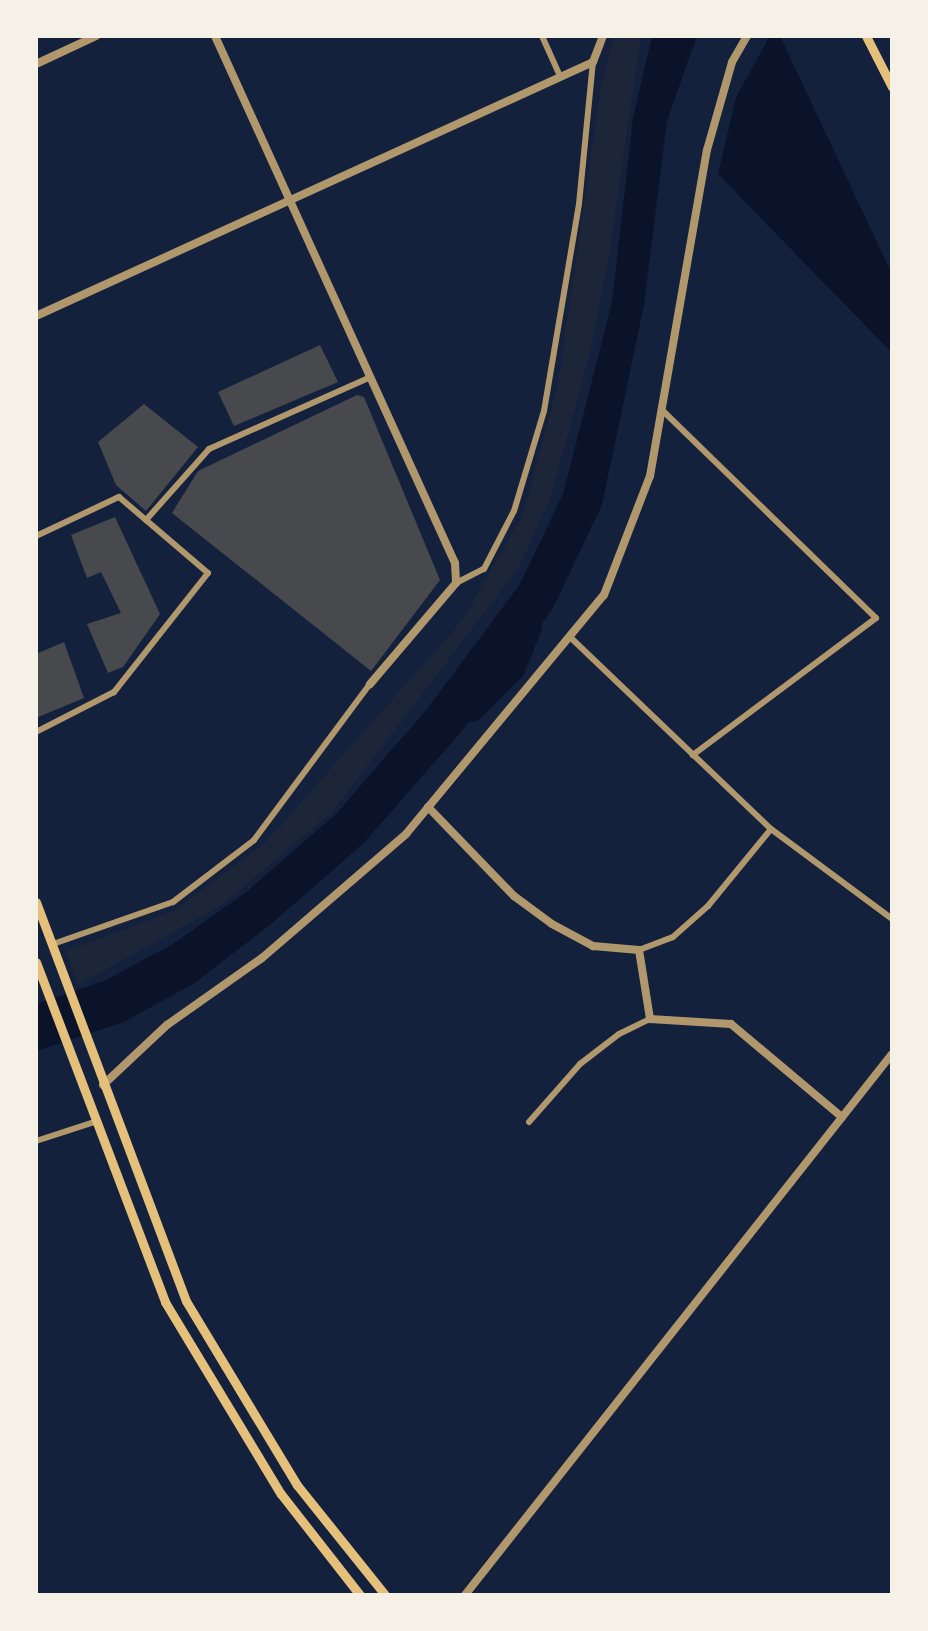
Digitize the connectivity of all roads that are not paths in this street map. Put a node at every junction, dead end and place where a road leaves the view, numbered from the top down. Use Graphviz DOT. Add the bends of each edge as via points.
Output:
graph roads {
  1 [pos="96,36"];
  2 [pos="215,36"];
  3 [pos="542,36"];
  4 [pos="603,36"];
  5 [pos="747,36"];
  6 [pos="866,36"];
  7 [pos="593,62"];
  8 [pos="36,64"];
  9 [pos="560,76"];
  10 [pos="892,87"];
  11 [pos="292,198"];
  12 [pos="36,316"];
  13 [pos="373,376"];
  14 [pos="661,409"];
  15 [pos="146,520"];
  16 [pos="36,536"];
  17 [pos="456,583"];
  18 [pos="570,637"];
  19 [pos="370,684"];
  20 [pos="36,732"];
  21 [pos="693,755"];
  22 [pos="428,807"];
  23 [pos="771,829"];
  24 [pos="36,902"];
  25 [pos="892,919"];
  26 [pos="53,944"];
  27 [pos="639,950"];
  28 [pos="36,962"];
  29 [pos="650,1019"];
  30 [pos="892,1054"];
  31 [pos="103,1085"];
  32 [pos="842,1117"];
  33 [pos="94,1122"];
  34 [pos="529,1122"];
  35 [pos="36,1141"];
  36 [pos="360,1595"];
  37 [pos="385,1595"];
  38 [pos="465,1595"];
  1 -- 8 [label="street"];
  2 -- 11 [label="street"];
  3 -- 9 [label="street"];
  4 -- 7 [label="street"];
  5 -- 14 [label="street" via="732,62 707,150"];
  6 -- 10 [label="main road"];
  7 -- 9 [label="street"];
  7 -- 17 [label="street" via="579,204 544,411 514,511 484,569"];
  9 -- 11 [label="street"];
  11 -- 12 [label="street"];
  11 -- 13 [label="street"];
  13 -- 15 [label="street" via="209,449"];
  13 -- 17 [label="street" via="455,563"];
  14 -- 18 [label="street" via="650,476 604,595"];
  14 -- 21 [label="street" via="876,618"];
  15 -- 16 [label="street" via="119,497"];
  15 -- 20 [label="street" via="208,573 114,692"];
  17 -- 19 [label="street"];
  18 -- 21 [label="street"];
  18 -- 22 [label="street"];
  19 -- 26 [label="street" via="254,840 173,902"];
  21 -- 23 [label="street"];
  22 -- 27 [label="street" via="514,896 552,924 593,946"];
  22 -- 31 [label="street" via="406,834 335,897 262,958 167,1025"];
  23 -- 25 [label="street"];
  23 -- 27 [label="street" via="708,906 673,937"];
  24 -- 26 [label="main road"];
  26 -- 31 [label="main road"];
  27 -- 29 [label="street"];
  28 -- 33 [label="main road"];
  29 -- 32 [label="street" via="731,1024"];
  29 -- 34 [label="street" via="619,1034 580,1064"];
  30 -- 32 [label="street"];
  31 -- 37 [label="main road" via="186,1301 297,1485"];
  32 -- 38 [label="street"];
  33 -- 35 [label="street"];
  33 -- 36 [label="main road" via="165,1302 281,1494"];
}
